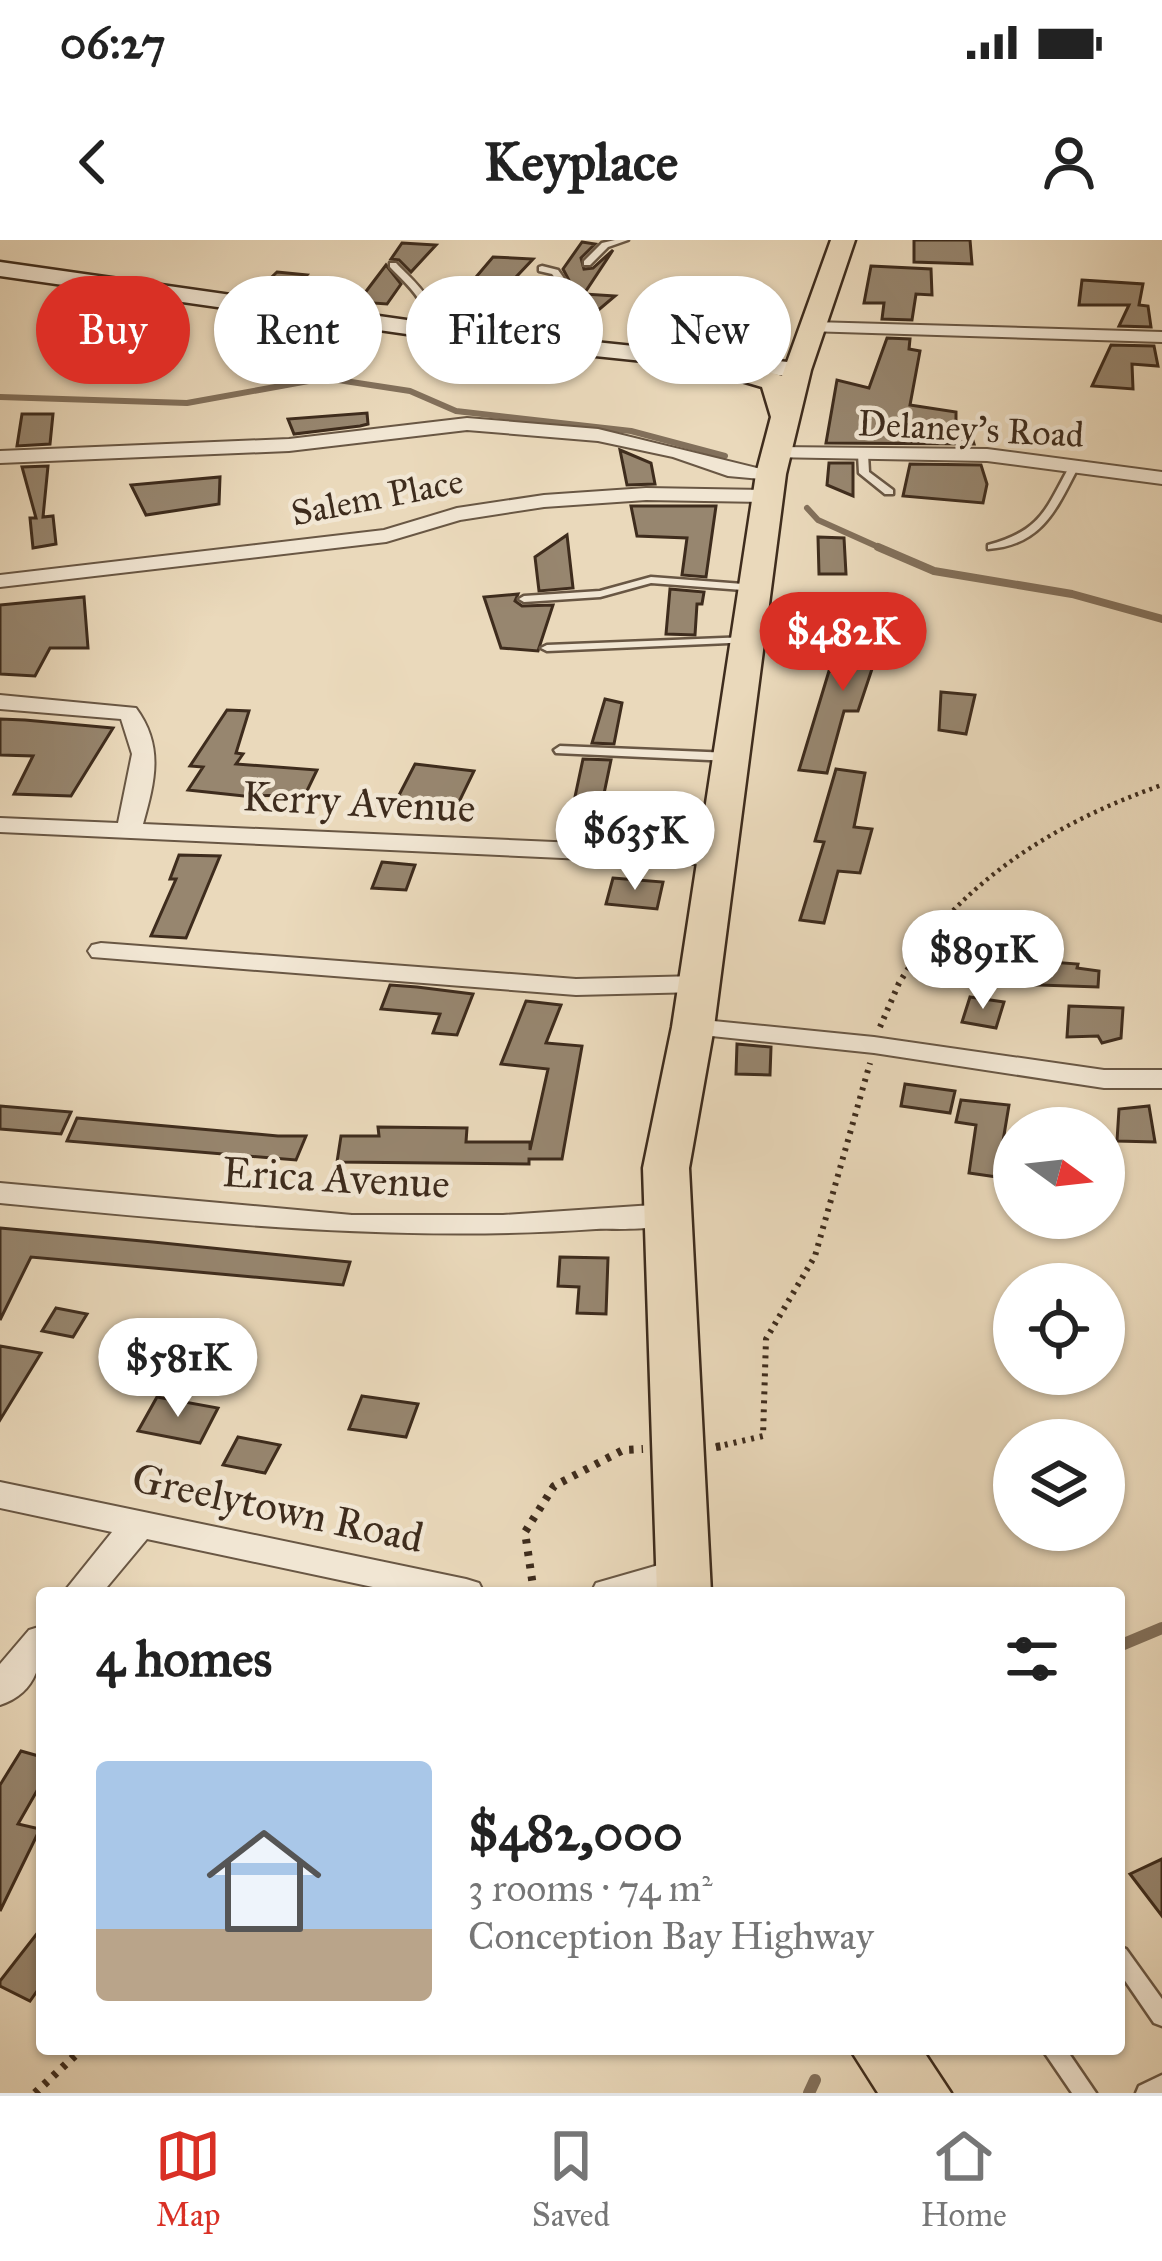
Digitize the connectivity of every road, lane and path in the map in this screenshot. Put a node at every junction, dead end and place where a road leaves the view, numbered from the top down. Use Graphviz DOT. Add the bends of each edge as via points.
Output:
graph roads {
  1 [pos="624,240"];
  2 [pos="843,240"];
  3 [pos="587,263"];
  4 [pos="393,265"];
  5 [pos="0,268"];
  6 [pos="542,268"];
  7 [pos="557,276"];
  8 [pos="406,279"];
  9 [pos="406,328"];
  10 [pos="1162,338"];
  11 [pos="806,346"];
  12 [pos="791,351"];
  13 [pos="775,384"];
  14 [pos="784,415"];
  15 [pos="863,454"];
  16 [pos="0,457"];
  17 [pos="1075,464"];
  18 [pos="772,474"];
  19 [pos="1162,478"];
  20 [pos="890,492"];
  21 [pos="992,547"];
  22 [pos="0,581"];
  23 [pos="756,588"];
  24 [pos="524,599"];
  25 [pos="748,640"];
  26 [pos="547,648"];
  27 [pos="0,702"];
  28 [pos="560,750"];
  29 [pos="731,757"];
  30 [pos="1162,784"];
  31 [pos="0,825"];
  32 [pos="129,829"];
  33 [pos="715,857"];
  34 [pos="100,951"];
  35 [pos="699,984"];
  36 [pos="694,1027"];
  37 [pos="874,1045"];
  38 [pos="1162,1079"];
  39 [pos="0,1192"];
  40 [pos="668,1214"];
  41 [pos="766,1339"];
  42 [pos="0,1495"];
  43 [pos="140,1523"];
  44 [pos="684,1582"];
  45 [pos="86,1587"];
  46 [pos="438,1587"];
  47 [pos="650,1587"];
  48 [pos="36,1647"];
  49 [pos="0,1690"];
  50 [pos="1125,1963"];
  51 [pos="1162,2015"];
  52 [pos="76,2055"];
  53 [pos="887,2055"];
  54 [pos="1057,2055"];
  55 [pos="1162,2084"];
  56 [pos="35,2093"];
  57 [pos="918,2093"];
  58 [pos="1085,2093"];
  59 [pos="1147,2093"];
  1 -- 3 [label="lane"];
  2 -- 11 [label="main road"];
  4 -- 8 [label="lane"];
  5 -- 9 [label="main road"];
  6 -- 7 [label="lane"];
  10 -- 11 [label="street"];
  11 -- 12 [label="main road"];
  11 -- 14 [label="main road"];
  13 -- 14 [label="main road"];
  14 -- 18 [label="main road"];
  15 -- 17 [label="street, Delaney's Road"];
  15 -- 18 [label="street, Delaney's Road"];
  15 -- 20 [label="lane" via="864,473"];
  16 -- 18 [label="street" via="289,446 467,424 598,435"];
  17 -- 19 [label="street, Delaney's Road"];
  17 -- 21 [label="lane" via="1036,532"];
  18 -- 22 [label="street, Salem Place" via="457,514 386,536"];
  18 -- 23 [label="main road"];
  23 -- 24 [label="lane" via="650,580"];
  23 -- 25 [label="main road"];
  25 -- 26 [label="lane"];
  25 -- 29 [label="main road"];
  27 -- 32 [label="street" via="128,712 144,750"];
  28 -- 29 [label="lane"];
  29 -- 33 [label="main road"];
  30 -- 37 [label="path" via="1065,823 960,901 915,955"];
  31 -- 32 [label="street, Kerry Avenue"];
  32 -- 33 [label="street, Kerry Avenue"];
  33 -- 35 [label="main road"];
  34 -- 35 [label="street" via="576,986"];
  35 -- 36 [label="main road"];
  36 -- 37 [label="street"];
  36 -- 40 [label="main road" via="666,1168"];
  37 -- 38 [label="street" via="1104,1079"];
  37 -- 41 [label="path" via="815,1256"];
  39 -- 40 [label="street, Erica Avenue" via="399,1226"];
  40 -- 44 [label="main road"];
  42 -- 43 [label="street, Greelytown Road"];
  43 -- 45 [label="street"];
  43 -- 46 [label="street, Greelytown Road"];
  44 -- 47 [label="street"];
  48 -- 49 [label="street"];
  50 -- 51 [label="lane"];
  52 -- 56 [label="path"];
  53 -- 57 [label="main road"];
  54 -- 58 [label="lane"];
  55 -- 59 [label="lane"];
}
